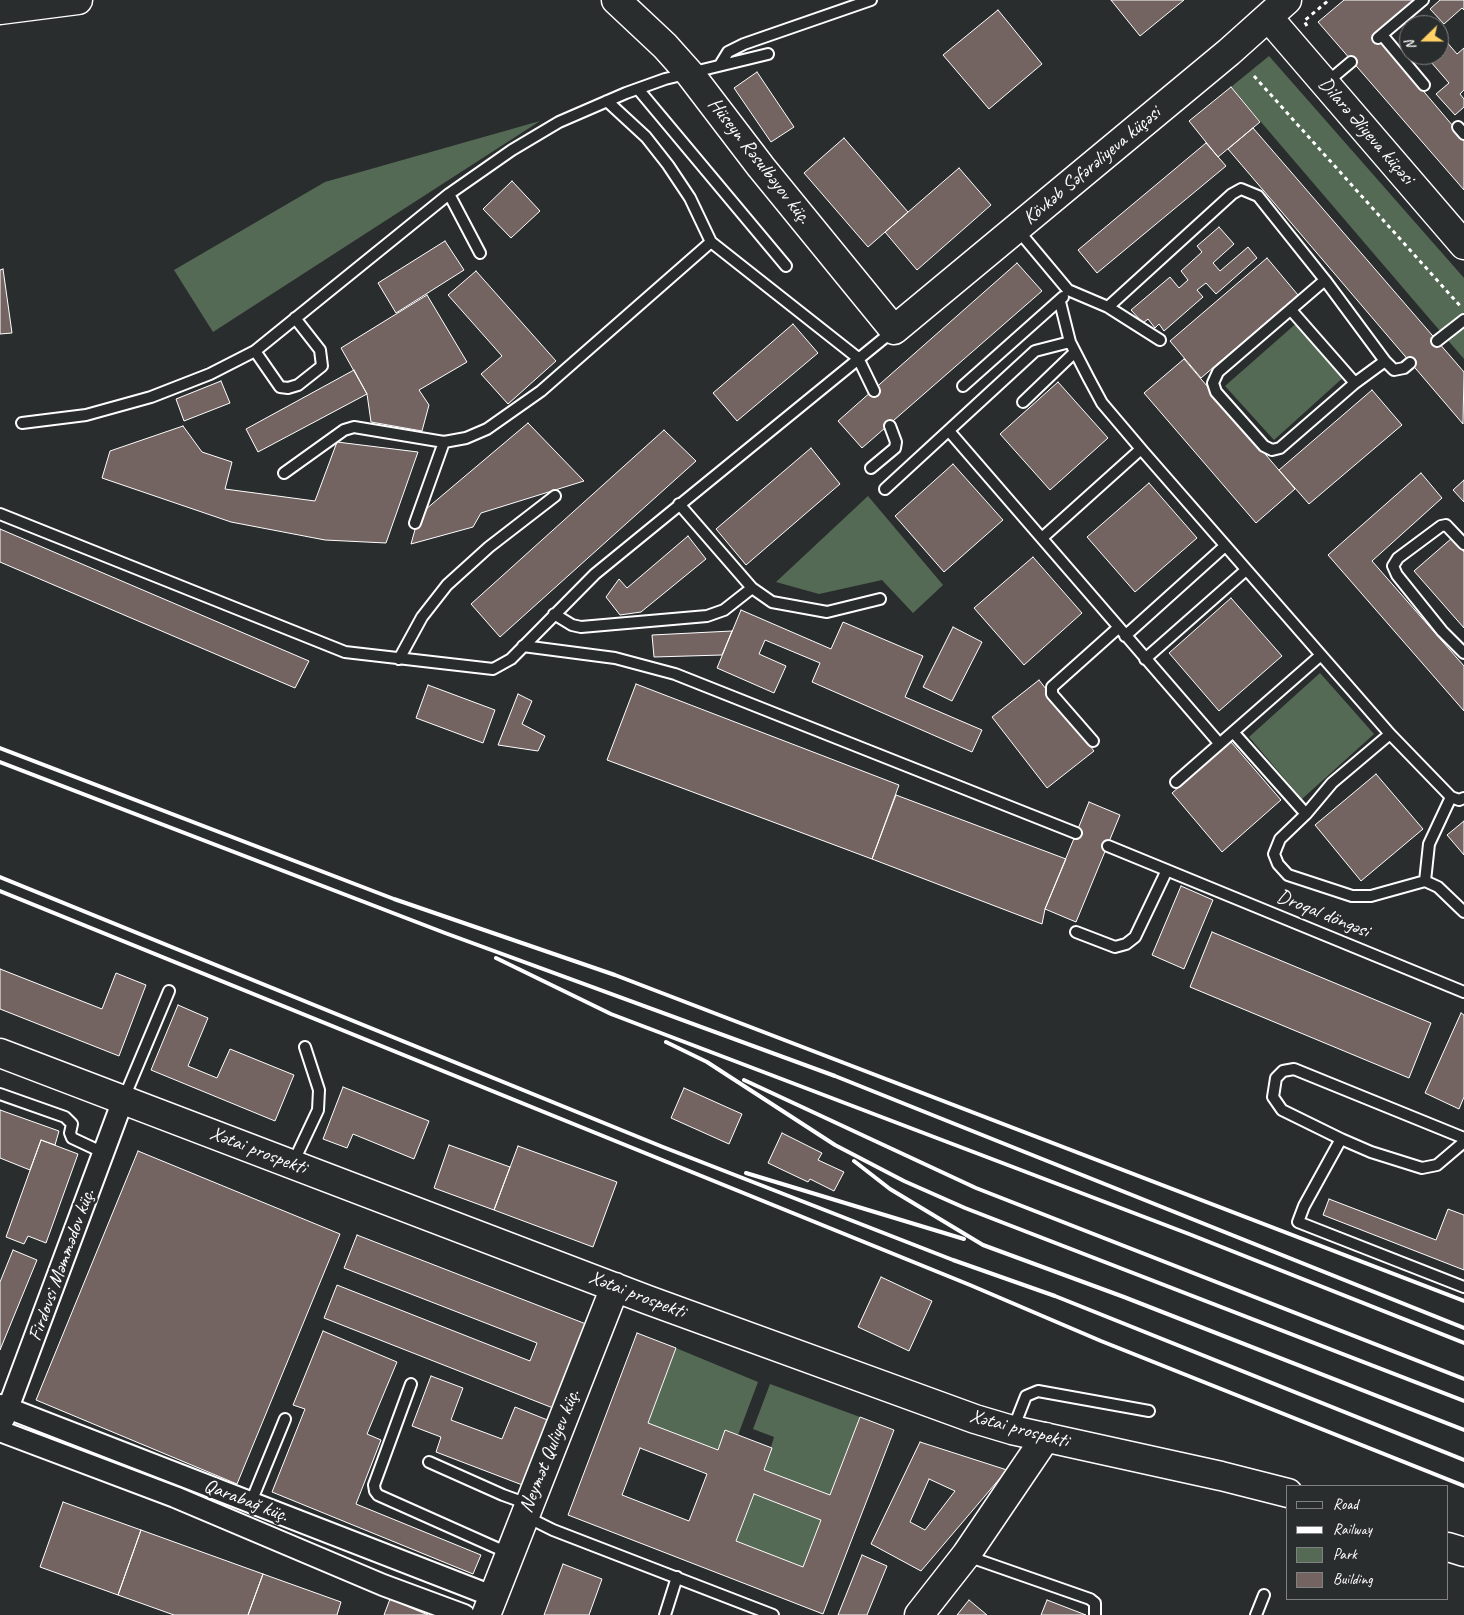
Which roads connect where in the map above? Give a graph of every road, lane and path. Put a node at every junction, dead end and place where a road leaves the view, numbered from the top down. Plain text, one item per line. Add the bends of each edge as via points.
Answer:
1 (78, 0) edge
2 (616, 0) edge
3 (870, 0) edge
4 (1329, 0) edge
5 (1423, 0) edge
6 (1277, 8) edge
7 (0, 10) edge
8 (1310, 31) dead end
9 (768, 54) dead end
10 (1351, 62) dead end
11 (720, 65) junction
12 (690, 74) junction
13 (1254, 76) dead end
14 (1326, 84) junction
15 (1424, 84) dead end
16 (638, 89) junction
17 (607, 101) junction
18 (449, 194) junction
19 (1016, 229) junction
20 (711, 242) junction
21 (1464, 245) edge
22 (480, 253) dead end
23 (786, 266) dead end
24 (1325, 280) junction
25 (1068, 290) junction
26 (1060, 302) junction
27 (1108, 307) junction
28 (1291, 310) junction
29 (1464, 310) edge
30 (295, 318) junction
31 (1464, 320) edge
32 (894, 330) junction
33 (1160, 340) dead end
34 (1438, 341) dead end
35 (1073, 347) junction
36 (255, 351) junction
37 (858, 358) junction
38 (1385, 361) junction
39 (1410, 363) dead end
40 (1355, 383) junction
41 (963, 386) dead end
42 (874, 391) dead end
43 (1023, 402) dead end
44 (22, 423) dead end
45 (890, 426) dead end
46 (949, 431) junction
47 (444, 442) junction
48 (1141, 450) junction
49 (871, 468) dead end
50 (284, 473) dead end
51 (885, 489) dead end
52 (555, 496) dead end
53 (679, 504) junction
54 (0, 514) edge
55 (415, 523) dead end
56 (1042, 538) junction
57 (1464, 544) edge
58 (1225, 546) junction
59 (1246, 570) junction
60 (752, 588) junction
61 (880, 598) dead end
62 (554, 614) junction
63 (1118, 628) junction
64 (1125, 636) junction
65 (523, 646) junction
66 (1464, 653) edge
67 (1321, 655) junction
68 (399, 659) junction
69 (1144, 660) junction
70 (1233, 732) junction
71 (1390, 734) junction
72 (1094, 741) dead end
73 (1220, 743) junction
74 (1176, 782) dead end
75 (1452, 797) junction
76 (1464, 798) edge
77 (1306, 814) junction
78 (1076, 833) dead end
79 (1108, 846) dead end
80 (1167, 870) junction
81 (1425, 880) junction
82 (1464, 912) edge
83 (1076, 932) dead end
84 (170, 991) dead end
85 (1464, 992) edge
86 (305, 1047) dead end
87 (0, 1053) edge
88 (0, 1094) edge
89 (123, 1100) junction
90 (1464, 1138) edge
91 (1342, 1139) junction
92 (1464, 1142) edge
93 (104, 1153) junction
94 (292, 1164) junction
95 (1464, 1287) edge
96 (615, 1288) junction
97 (411, 1384) dead end
98 (4, 1407) edge
99 (1149, 1411) dead end
100 (285, 1419) dead end
101 (0, 1430) edge
102 (1012, 1430) junction
103 (1046, 1438) junction
104 (429, 1462) dead end
105 (1286, 1492) edge
106 (251, 1502) junction
107 (526, 1510) junction
108 (1449, 1547) edge
109 (1464, 1552) edge
110 (509, 1554) junction
111 (966, 1555) junction
112 (677, 1577) junction
113 (1264, 1595) dead end
114 (489, 1606) edge
115 (464, 1615) edge
116 (665, 1615) edge
117 (773, 1615) edge
118 (920, 1615) edge
119 (1095, 1615) edge
120 (1256, 1615) edge

1 - 7 main road
2 - 12 main road, Hüseyn Rəsulbəyov küç.
3 - 11 lane via 744,44 728,52
4 - 8 path via 1304,21
5 - 15 lane via 1380,37
6 - 14 main road, Dilarə Əliyeva küçəsi
6 - 19 main road, Kövkəb Səfərəliyeva küçəsi via 1229,52
9 - 11 lane
10 - 14 lane
11 - 12 lane
12 - 16 lane
12 - 32 main road, Hüseyn Rəsulbəyov küç.
13 - 29 path
14 - 21 main road, Dilarə Əliyeva küçəsi
16 - 17 lane
16 - 23 lane
17 - 18 lane via 551,127
17 - 20 lane via 646,137 668,165 690,198
18 - 22 lane
18 - 30 lane
19 - 25 lane
19 - 32 main road, Kövkəb Səfərəliyeva küçəsi
20 - 37 lane
20 - 47 lane via 541,391 487,429 466,438
24 - 27 lane via 1258,196 1241,189
24 - 28 lane
24 - 38 lane
25 - 26 lane
25 - 27 lane
26 - 35 lane
26 - 41 lane
27 - 33 lane
28 - 40 lane
28 - 40 lane via 1218,372 1213,383 1216,392 1264,446 1272,450 1280,448
30 - 36 lane
30 - 36 lane via 320,350 322,366 298,385 280,387
31 - 34 lane
32 - 37 lane
35 - 43 lane
35 - 46 lane via 1035,351
35 - 48 lane via 1102,403
36 - 44 lane via 210,374 151,397 86,415
37 - 42 lane
37 - 53 lane
38 - 39 lane via 1394,370
38 - 40 lane
45 - 49 lane via 895,448
46 - 51 lane
46 - 56 lane
47 - 50 lane via 354,427 344,430
47 - 55 lane
48 - 56 lane
48 - 58 lane
52 - 68 lane via 489,547 447,585 422,617
53 - 60 lane
53 - 62 lane via 595,574
54 - 68 lane via 345,652
56 - 63 lane
57 - 66 lane via 1446,525 1441,526 1398,558 1393,566 1442,631
58 - 59 lane
58 - 64 lane
59 - 67 lane
59 - 69 lane
60 - 61 lane via 772,602 827,612
60 - 62 lane via 724,610 707,616 581,627
62 - 65 lane
63 - 64 lane
63 - 72 lane via 1052,687 1052,694
64 - 69 lane
65 - 68 lane via 511,659 493,669
65 - 78 lane via 614,658 676,674
67 - 70 lane
67 - 71 lane
69 - 73 lane
70 - 73 lane
70 - 77 lane
71 - 75 lane
71 - 77 lane via 1332,783
73 - 74 lane
75 - 76 lane
75 - 81 lane via 1429,844
77 - 81 lane via 1280,839 1274,854 1288,874 1352,896 1370,896
79 - 80 lane, Droqal döngəsi
80 - 83 lane via 1135,937 1126,944 1115,947
80 - 85 lane, Droqal döngəsi
81 - 82 lane via 1438,887
84 - 89 lane
86 - 94 lane via 319,1090 318,1110
87 - 89 main road, Xətai prospekti
88 - 93 lane via 65,1117 72,1124 72,1138
89 - 93 street, Firdovsi Məmmədov küç.
89 - 94 main road, Xətai prospekti
90 - 91 lane via 1294,1069 1283,1071 1276,1078 1273,1096 1282,1110
91 - 92 lane via 1422,1168 1437,1165
91 - 95 lane via 1298,1222
93 - 98 street, Firdovsi Məmmədov küç.
94 - 96 main road, Xətai prospekti
96 - 102 main road, Xətai prospekti
96 - 107 main road, Neymət Quliyev küç.
97 - 110 lane via 374,1485 375,1491
98 - 101 street, Firdovsi Məmmədov küç.
98 - 106 street, Qarabağ küç.
99 - 102 lane via 1038,1391 1026,1396
100 - 106 lane
101 - 115 street, Qarabağ küç. via 175,1497
102 - 103 main road, Xətai prospekti
103 - 105 main road, Xətai prospekti
103 - 111 main road
104 - 107 lane via 503,1495
106 - 114 street, Qarabağ küç.
107 - 110 main road, Neymət Quliyev küç.
107 - 112 lane via 553,1530
108 - 109 main road
110 - 114 main road, Neymət Quliyev küç.
111 - 118 main road
111 - 119 lane via 1090,1599 1095,1603
112 - 116 lane
112 - 117 lane
113 - 120 lane

